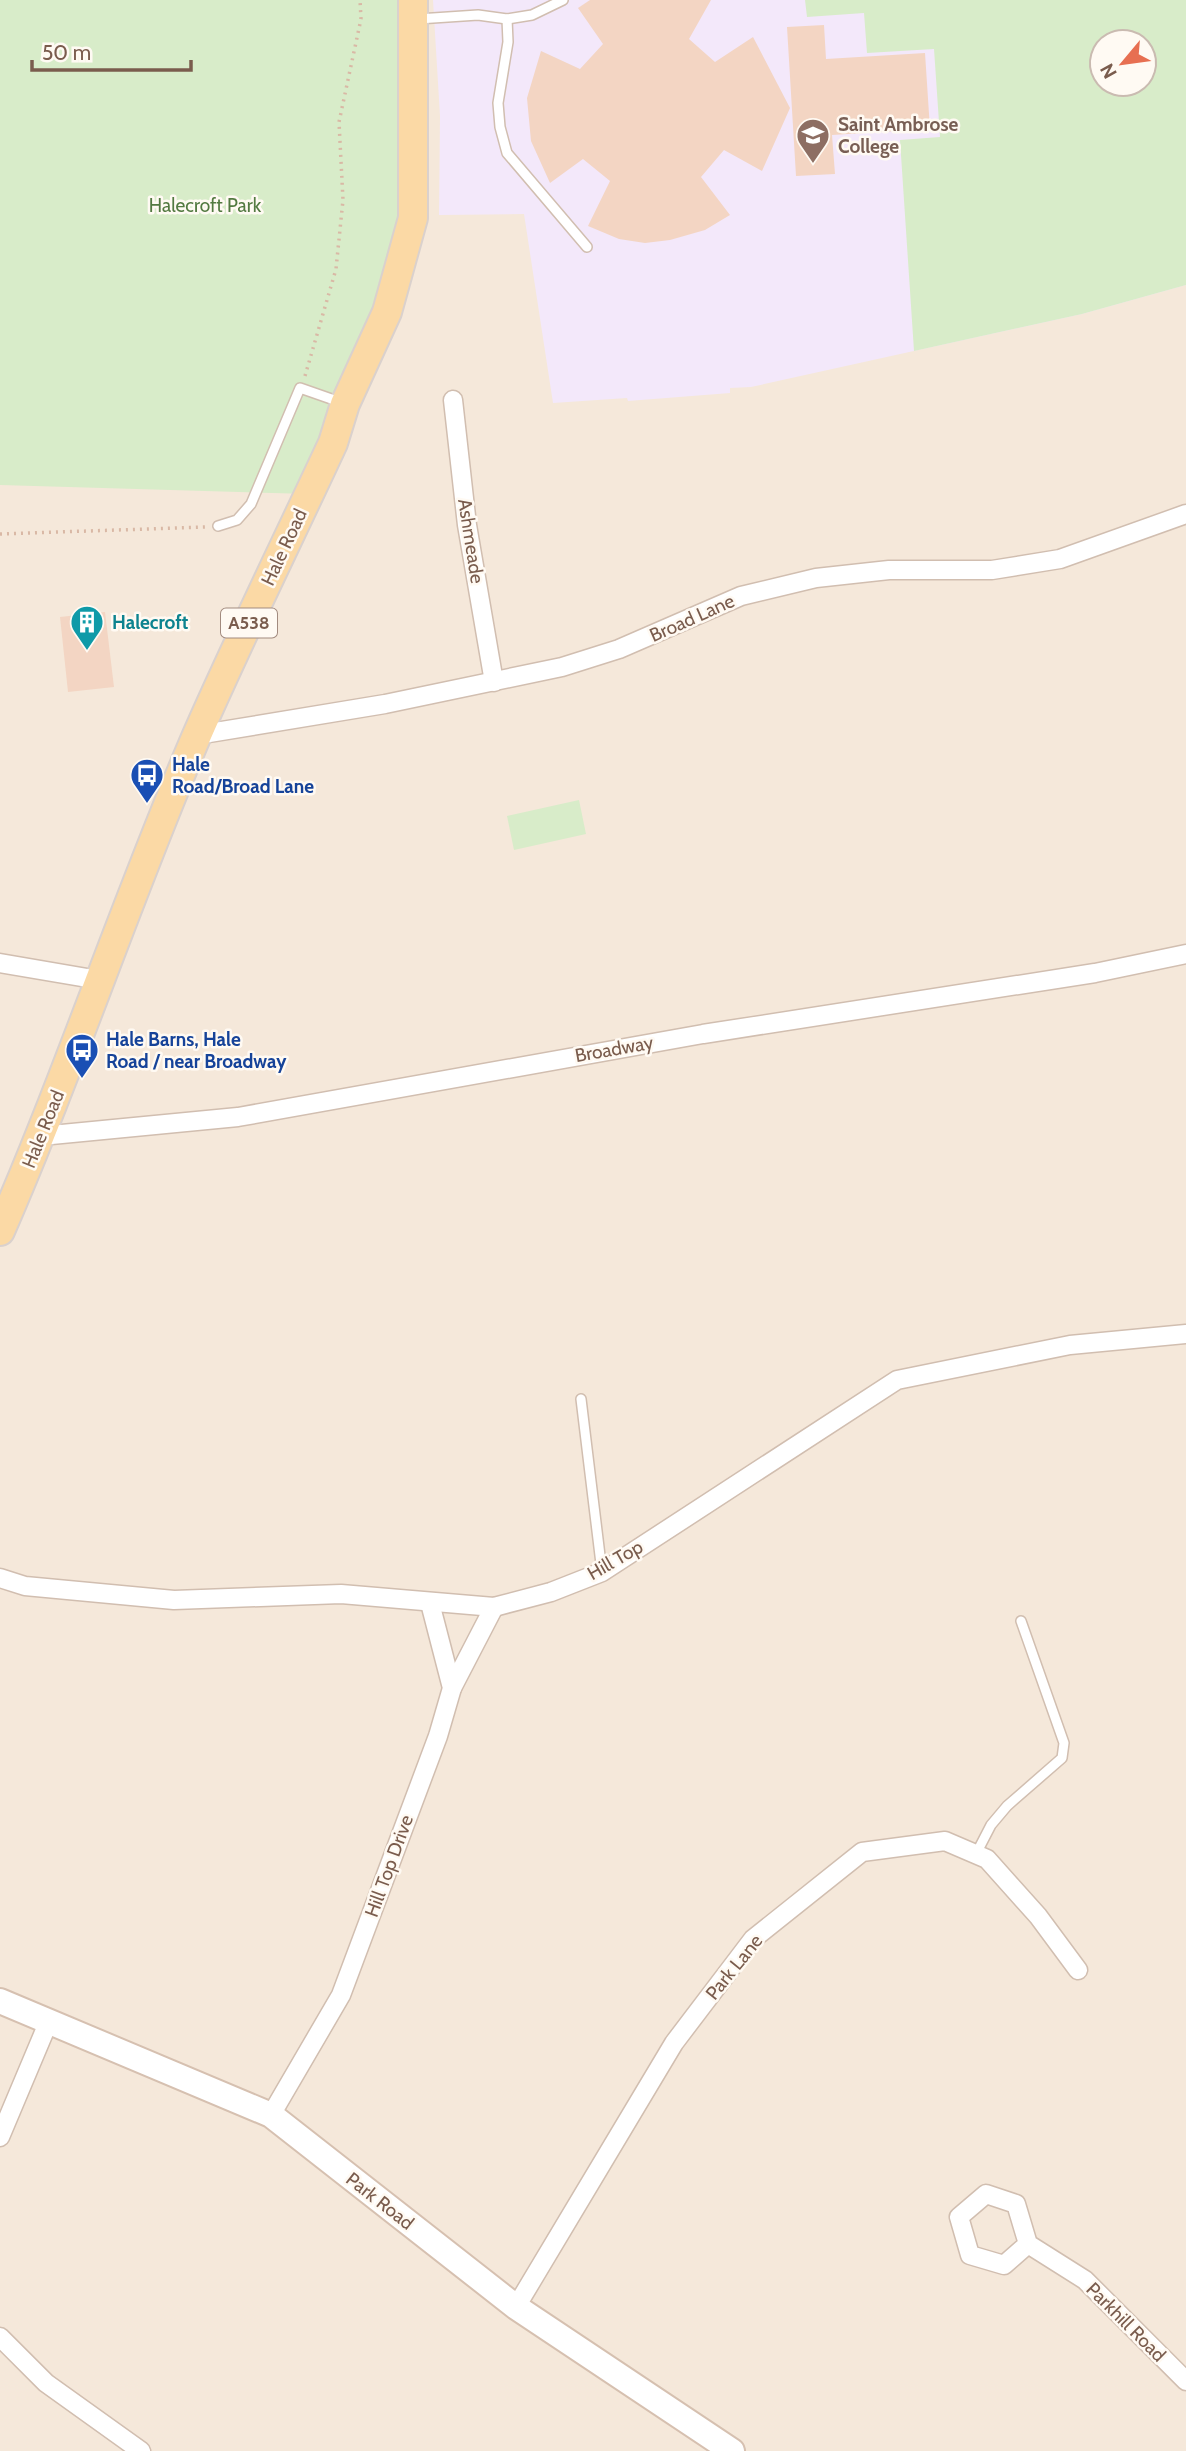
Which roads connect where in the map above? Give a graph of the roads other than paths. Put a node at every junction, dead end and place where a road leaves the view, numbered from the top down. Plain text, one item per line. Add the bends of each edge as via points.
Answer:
1 (562, 0) edge
2 (413, 10) edge
3 (507, 19) junction
4 (587, 247) dead end
5 (453, 400) dead end
6 (345, 404) junction
7 (1186, 514) edge
8 (218, 526) road end
9 (494, 682) junction
10 (197, 735) junction
11 (1186, 954) edge
12 (0, 963) edge
13 (99, 980) junction
14 (41, 1136) junction
15 (0, 1231) edge
16 (1186, 1334) edge
17 (581, 1399) dead end
18 (602, 1572) junction
19 (0, 1578) edge
20 (430, 1603) junction
21 (494, 1607) junction
22 (1021, 1621) dead end
23 (452, 1688) junction
24 (976, 1854) junction
25 (1078, 1970) dead end
26 (0, 2001) edge
27 (48, 2023) junction
28 (271, 2115) junction
29 (0, 2137) edge
30 (1028, 2244) dead end
31 (516, 2307) junction
32 (0, 2337) edge
33 (1186, 2381) edge
34 (141, 2451) edge
35 (732, 2451) edge

1 - 3 lane via 532,15
2 - 3 lane
2 - 6 main road, Hale Road / A538 via 413,218 387,312
3 - 4 lane via 508,43 498,103 507,153
5 - 9 street, Ashmeade via 467,525
6 - 8 lane via 300,388 251,505 237,520
6 - 10 main road, Hale Road / A538 via 333,443
7 - 9 street, Broad Lane via 1060,559 992,570 889,570 828,577 741,596 619,649
9 - 10 street, Broad Lane
10 - 13 main road, Hale Road / A538
11 - 14 street, Broadway via 1094,973 484,1071 238,1117
12 - 13 street
13 - 14 main road, Hale Road / A538
14 - 15 main road, Hale Road / A538
16 - 18 street, Hill Top via 1070,1346 897,1380
17 - 18 lane
18 - 21 street, Hill Top
19 - 20 street, Hill Top via 25,1586 174,1600 341,1594
20 - 21 street, Hill Top
20 - 23 street
21 - 23 street, Hill Top Drive
22 - 24 lane via 1064,1743 1062,1758 1007,1806
23 - 28 street, Hill Top Drive via 341,1995
24 - 25 street, Park Lane via 987,1859 1038,1916
24 - 31 street, Park Lane via 945,1841 862,1852 753,1939 674,2043
26 - 27 main road, Park Road
27 - 28 main road, Park Road
27 - 29 street
28 - 31 main road, Park Road
30 - 33 street, Parkhill Road via 1085,2280
31 - 35 main road, Park Road
32 - 34 street via 46,2383

